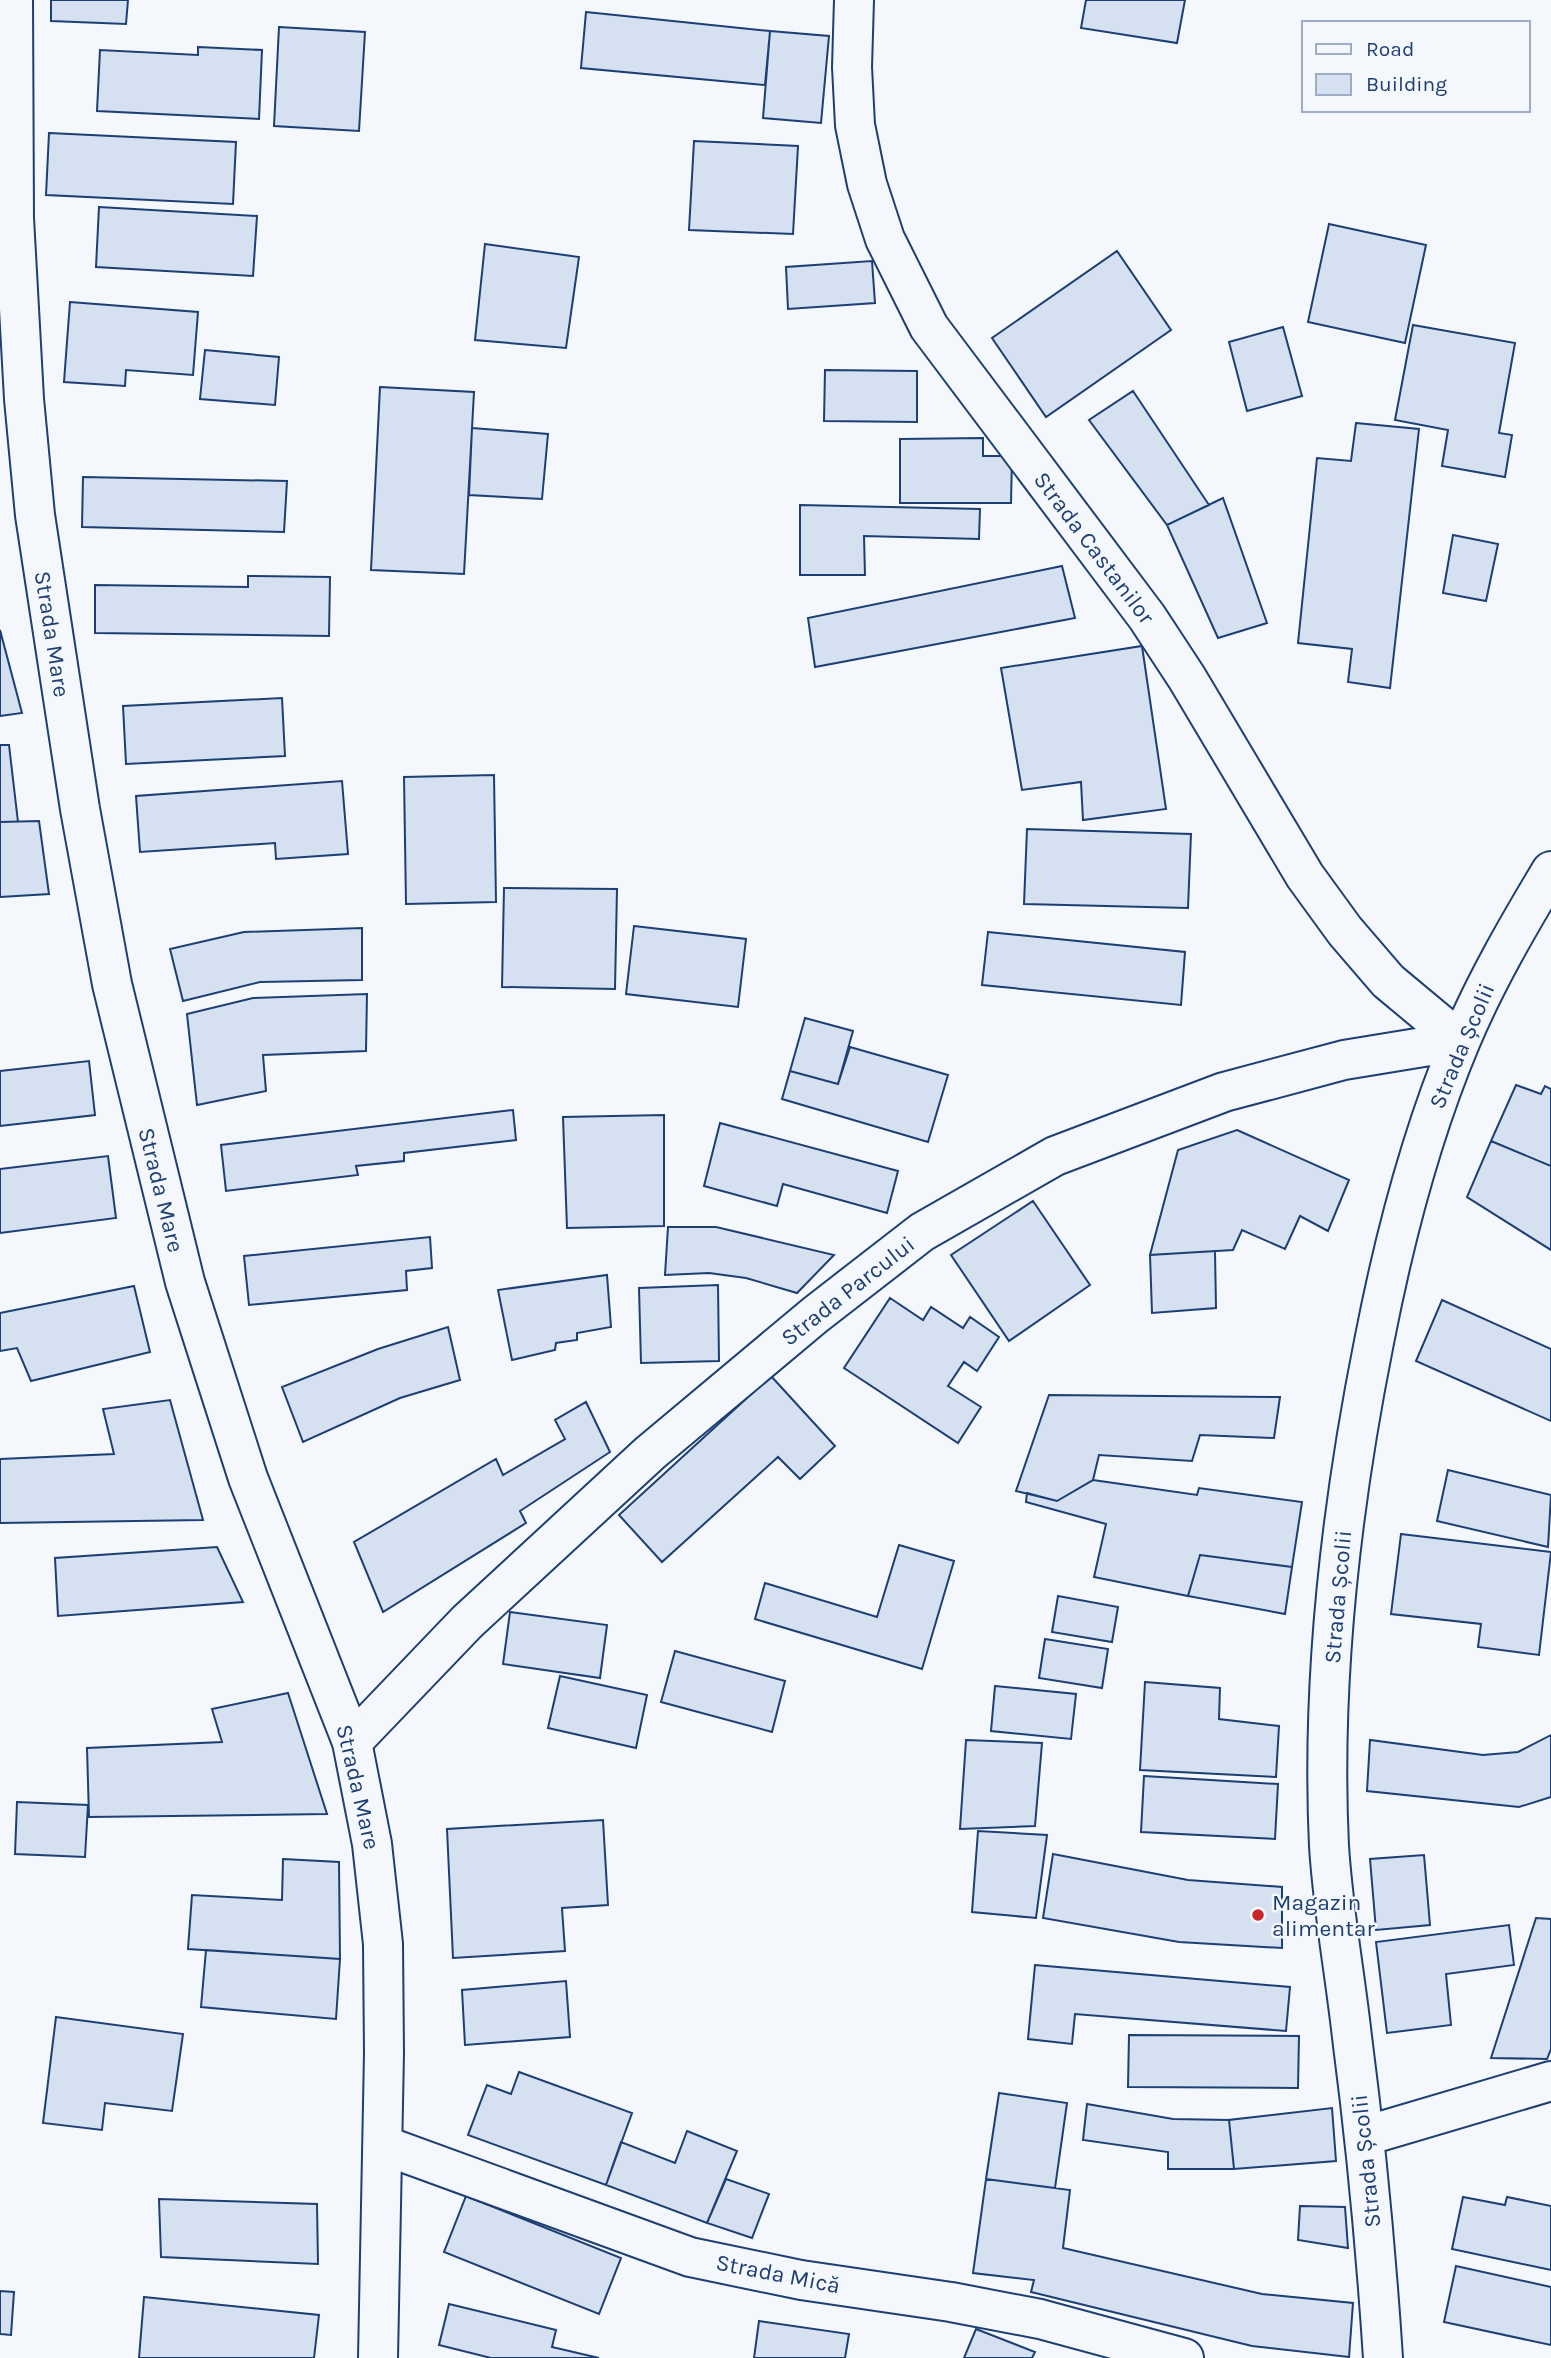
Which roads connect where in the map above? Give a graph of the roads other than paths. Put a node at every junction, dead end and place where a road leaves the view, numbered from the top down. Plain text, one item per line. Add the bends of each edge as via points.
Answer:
1 (13, 0) edge
2 (854, 0) edge
3 (1551, 871) edge
4 (1460, 1041) junction
5 (352, 1742) junction
6 (1551, 2081) edge
7 (1365, 2136) junction
8 (383, 2145) junction
9 (379, 2358) edge
10 (1184, 2358) edge
11 (1383, 2358) edge

1 - 5 street, Strada Mare via 14,218 23,398 35,515 112,984 185,1282 248,1478
2 - 4 street, Strada Castanilor via 855,125 867,184 885,239 929,327 1147,617 1306,876 1345,931 1388,981
3 - 4 street, Strada Școlii
4 - 5 street, Strada Parcului via 1344,1060 1224,1092 1055,1156 922,1232 650,1453 467,1622
4 - 7 street, Strada Școlii via 1402,1214 1357,1425 1340,1558 1328,1710 1329,1849
5 - 8 street, Strada Mare via 372,1844 383,1944
6 - 7 street
7 - 11 street, Strada Școlii
8 - 9 street, Strada Mare
8 - 10 street, Strada Mică via 690,2257 1040,2319

